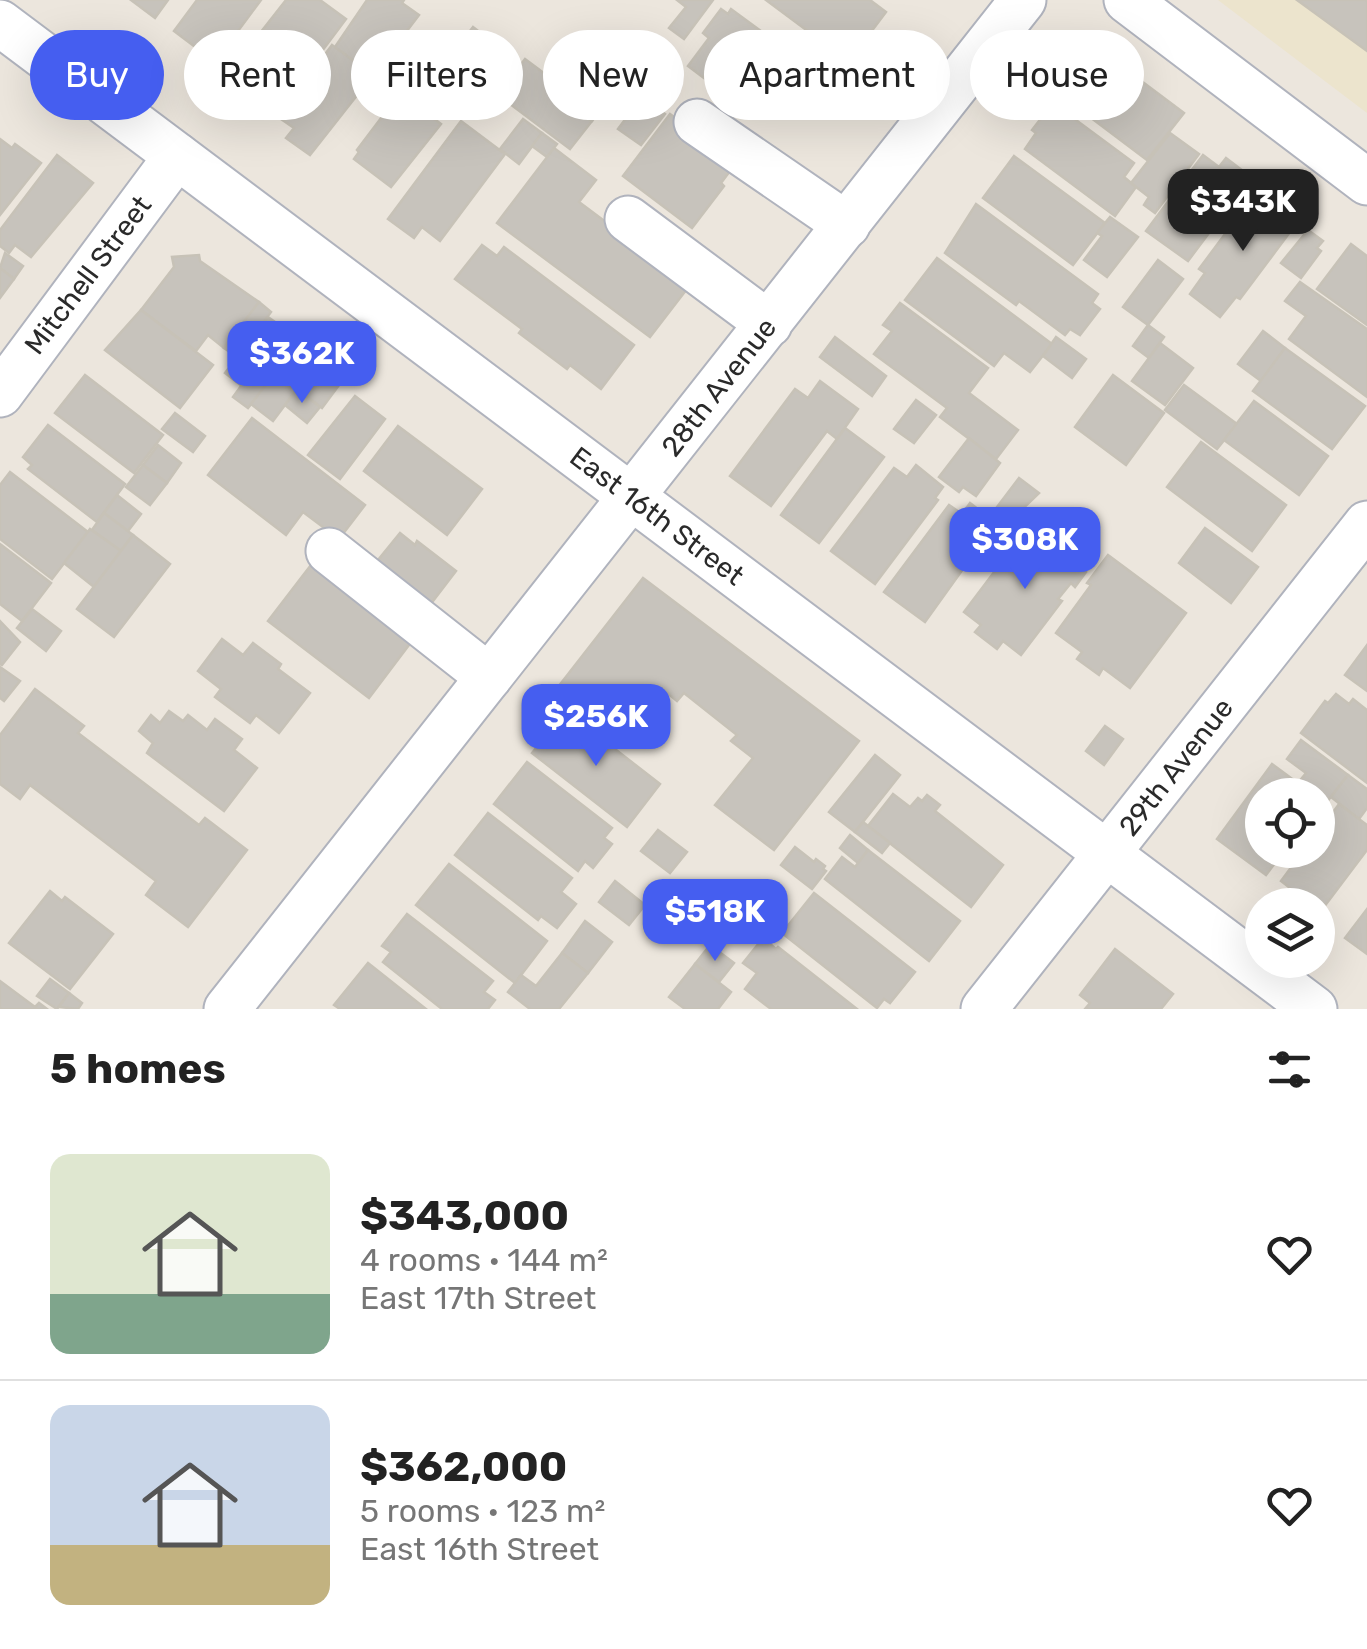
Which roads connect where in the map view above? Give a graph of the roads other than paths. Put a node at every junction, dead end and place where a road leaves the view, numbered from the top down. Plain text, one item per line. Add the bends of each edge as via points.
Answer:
1 (1023, 0) edge
2 (1127, 0) edge
3 (0, 22) edge
4 (698, 122) dead end
5 (177, 156) junction
6 (1367, 182) edge
7 (628, 219) dead end
8 (847, 225) junction
9 (769, 324) junction
10 (0, 394) edge
11 (632, 497) junction
12 (1367, 524) edge
13 (329, 551) dead end
14 (490, 678) junction
15 (1106, 856) junction
16 (227, 1009) edge
17 (984, 1009) edge
18 (1314, 1009) edge

1 - 8 street, 28th Avenue
2 - 6 street
3 - 5 street, East 16th Street
4 - 8 street
5 - 10 street, Mitchell Street
5 - 11 street, East 16th Street
7 - 9 street
8 - 9 street, 28th Avenue
9 - 11 street, 28th Avenue
11 - 14 street, 28th Avenue
11 - 15 street, East 16th Street
12 - 15 street, 29th Avenue
13 - 14 street
14 - 16 street, 28th Avenue
15 - 17 street, 29th Avenue
15 - 18 street, East 16th Street

